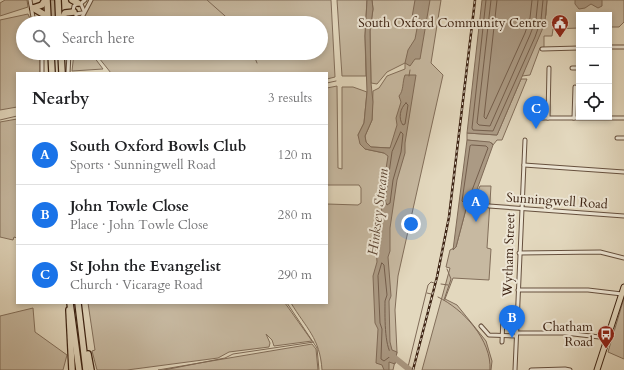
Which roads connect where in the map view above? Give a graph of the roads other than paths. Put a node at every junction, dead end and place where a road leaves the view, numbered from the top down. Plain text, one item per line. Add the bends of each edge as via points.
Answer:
1 (30, 0) edge
2 (46, 0) edge
3 (58, 0) edge
4 (72, 0) edge
5 (85, 0) edge
6 (90, 0) edge
7 (79, 4) junction
8 (32, 8) junction
9 (83, 12) junction
10 (75, 13) junction
11 (32, 16) edge
12 (44, 16) edge
13 (47, 16) edge
14 (59, 16) edge
15 (64, 16) edge
16 (76, 16) edge
17 (81, 16) edge
18 (612, 47) edge
19 (624, 47) edge
20 (576, 48) edge
21 (542, 49) dead end
22 (42, 60) edge
23 (51, 60) edge
24 (61, 60) edge
25 (69, 60) edge
26 (549, 68) dead end
27 (572, 68) dead end
28 (576, 68) edge
29 (42, 72) edge
30 (52, 72) edge
31 (62, 72) edge
32 (68, 72) edge
33 (575, 87) dead end
34 (531, 118) dead end
35 (548, 118) junction
36 (574, 118) joint
37 (612, 118) edge
38 (624, 118) edge
39 (617, 138) dead end
40 (624, 138) edge
41 (525, 140) dead end
42 (524, 165) junction
43 (624, 172) edge
44 (489, 206) dead end
45 (521, 208) junction
46 (624, 216) edge
47 (519, 253) junction
48 (624, 258) edge
49 (624, 287) edge
50 (518, 290) junction
51 (622, 294) junction
52 (70, 304) edge
53 (70, 304) edge
54 (78, 304) edge
55 (79, 313) junction
56 (503, 317) dead end
57 (482, 326) dead end
58 (516, 335) junction
59 (502, 336) junction
60 (608, 338) junction
61 (502, 342) dead end
62 (72, 370) edge
63 (79, 370) edge
64 (86, 370) edge
65 (91, 370) edge
66 (515, 370) edge
67 (531, 370) edge
68 (570, 370) edge
69 (597, 370) edge

1 - 8 street
2 - 8 highway via 42,5
2 - 13 highway
3 - 14 highway
4 - 7 highway
5 - 7 street
6 - 9 street
7 - 9 street via 84,7
7 - 10 street via 73,7
8 - 11 street
8 - 12 highway
9 - 10 street
9 - 17 street
10 - 15 highway via 65,13
10 - 16 street
18 - 19 street
20 - 21 street
22 - 29 street
23 - 30 highway
24 - 31 highway
25 - 32 street
26 - 35 street
27 - 28 street
33 - 36 street
34 - 35 street
35 - 36 street
37 - 38 street
39 - 40 street
41 - 42 street, Wytham Street
42 - 43 street
42 - 45 street, Wytham Street
44 - 45 street, Sunningwell Road
45 - 46 street, Sunningwell Road
45 - 47 street, Wytham Street
47 - 48 street via 600,252
47 - 50 street, Wytham Street
49 - 51 main road
50 - 51 street via 588,290
50 - 58 street, Wytham Street
51 - 60 main road
52 - 62 highway
53 - 63 highway
54 - 55 highway
55 - 64 highway
55 - 65 highway
56 - 59 street
57 - 59 street via 489,335
58 - 59 street
58 - 60 street via 565,333
58 - 66 street, Wytham Street
59 - 61 street
60 - 69 main road
67 - 68 street

